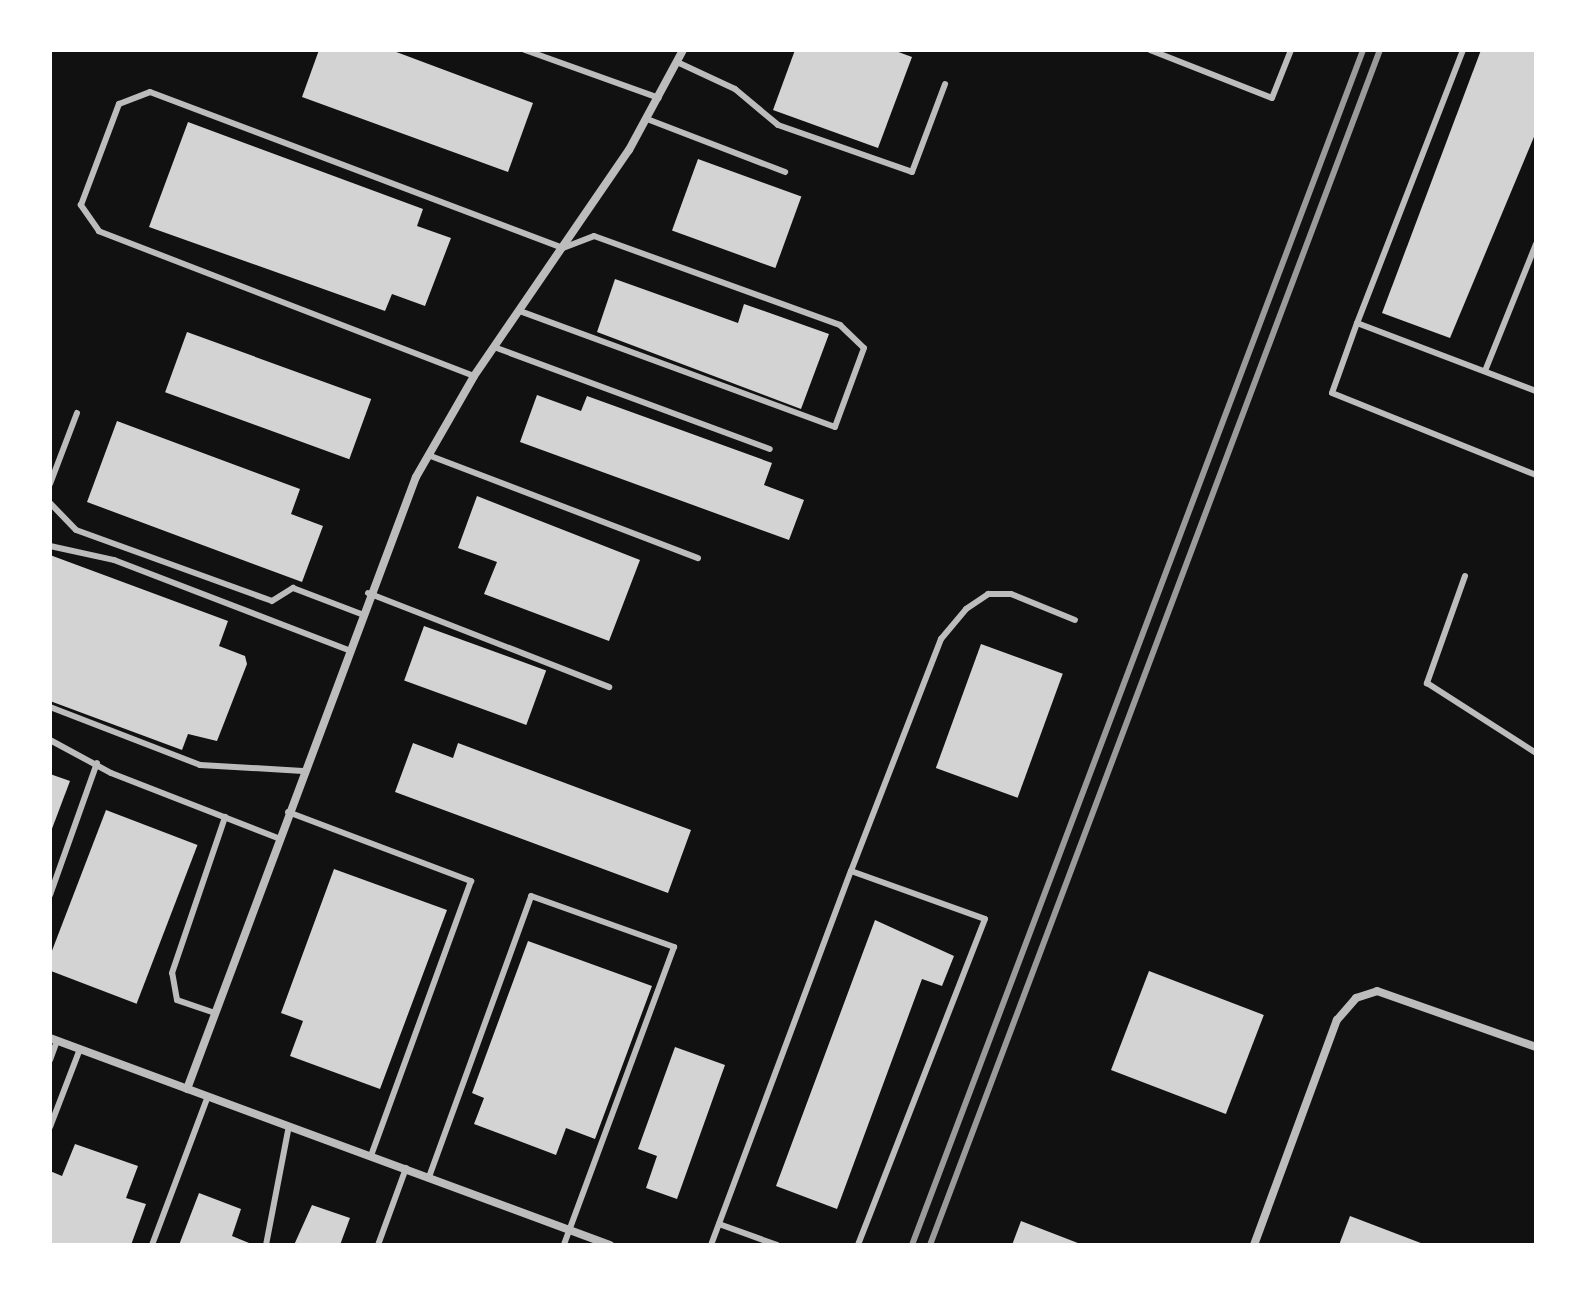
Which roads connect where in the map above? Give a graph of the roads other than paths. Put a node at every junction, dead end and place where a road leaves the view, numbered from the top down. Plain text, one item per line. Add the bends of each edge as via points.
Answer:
1 (525, 50) edge
2 (683, 50) edge
3 (1150, 50) edge
4 (1291, 50) edge
5 (1463, 50) edge
6 (677, 62) junction
7 (945, 84) dead end
8 (659, 98) junction
9 (647, 119) junction
10 (785, 172) dead end
11 (1536, 244) edge
12 (563, 248) junction
13 (519, 311) junction
14 (1357, 323) junction
15 (494, 347) junction
16 (1485, 371) junction
17 (474, 376) junction
18 (1536, 391) edge
19 (77, 413) dead end
20 (770, 449) dead end
21 (428, 455) junction
22 (1536, 475) edge
23 (50, 484) edge
24 (50, 503) edge
25 (50, 546) edge
26 (698, 558) dead end
27 (1465, 576) dead end
28 (368, 593) junction
29 (361, 614) junction
30 (1075, 620) dead end
31 (348, 650) junction
32 (609, 687) dead end
33 (50, 707) edge
34 (50, 740) edge
35 (1536, 753) edge
36 (97, 763) junction
37 (303, 771) junction
38 (288, 812) junction
39 (225, 817) junction
40 (278, 838) junction
41 (851, 871) junction
42 (50, 895) edge
43 (215, 1013) junction
44 (54, 1040) edge
45 (1536, 1047) edge
46 (80, 1049) junction
47 (50, 1060) edge
48 (187, 1089) junction
49 (208, 1096) junction
50 (289, 1126) junction
51 (50, 1127) edge
52 (371, 1156) junction
53 (406, 1168) junction
54 (429, 1177) junction
55 (719, 1224) junction
56 (569, 1230) junction
57 (152, 1245) edge
58 (266, 1245) edge
59 (378, 1245) edge
60 (564, 1245) edge
61 (610, 1245) edge
62 (711, 1245) edge
63 (777, 1245) edge
64 (858, 1245) edge
65 (1254, 1245) edge

1 - 8 lane
2 - 6 street
3 - 4 lane via 1272,98
5 - 14 lane
6 - 7 lane via 735,89 778,125 912,172
6 - 8 street
8 - 9 street
9 - 10 lane
9 - 12 street
11 - 16 lane
12 - 13 street
12 - 13 lane via 594,236 840,325 864,348 835,427
12 - 17 lane via 150,92 119,104 81,205 99,231
13 - 15 street
14 - 16 lane
14 - 22 lane via 1332,393
15 - 17 street
15 - 20 lane
16 - 18 lane
17 - 21 street
19 - 23 lane
21 - 26 lane
21 - 28 street
24 - 29 lane via 76,530 272,601 293,588
25 - 31 lane via 114,560
27 - 35 lane via 1427,683
28 - 29 street
28 - 32 lane
29 - 31 street
30 - 41 lane via 1011,594 988,594 966,609 941,639
31 - 37 street
33 - 37 lane via 200,765
34 - 36 lane
36 - 39 lane
36 - 42 lane
37 - 38 street
38 - 40 street
38 - 52 lane via 471,881
39 - 40 lane
39 - 43 lane via 172,973 177,1000
40 - 43 street
41 - 55 lane
41 - 64 lane via 985,919
43 - 48 street
44 - 46 street
44 - 47 lane
45 - 65 street via 1377,991 1356,998 1337,1020
46 - 48 street
46 - 51 lane
48 - 49 street
49 - 50 street
49 - 57 lane
50 - 52 street
50 - 58 lane
52 - 53 street
53 - 54 street
53 - 59 lane
54 - 56 street
54 - 56 lane via 531,896 674,947
55 - 62 lane
55 - 63 lane
56 - 60 lane
56 - 61 street

